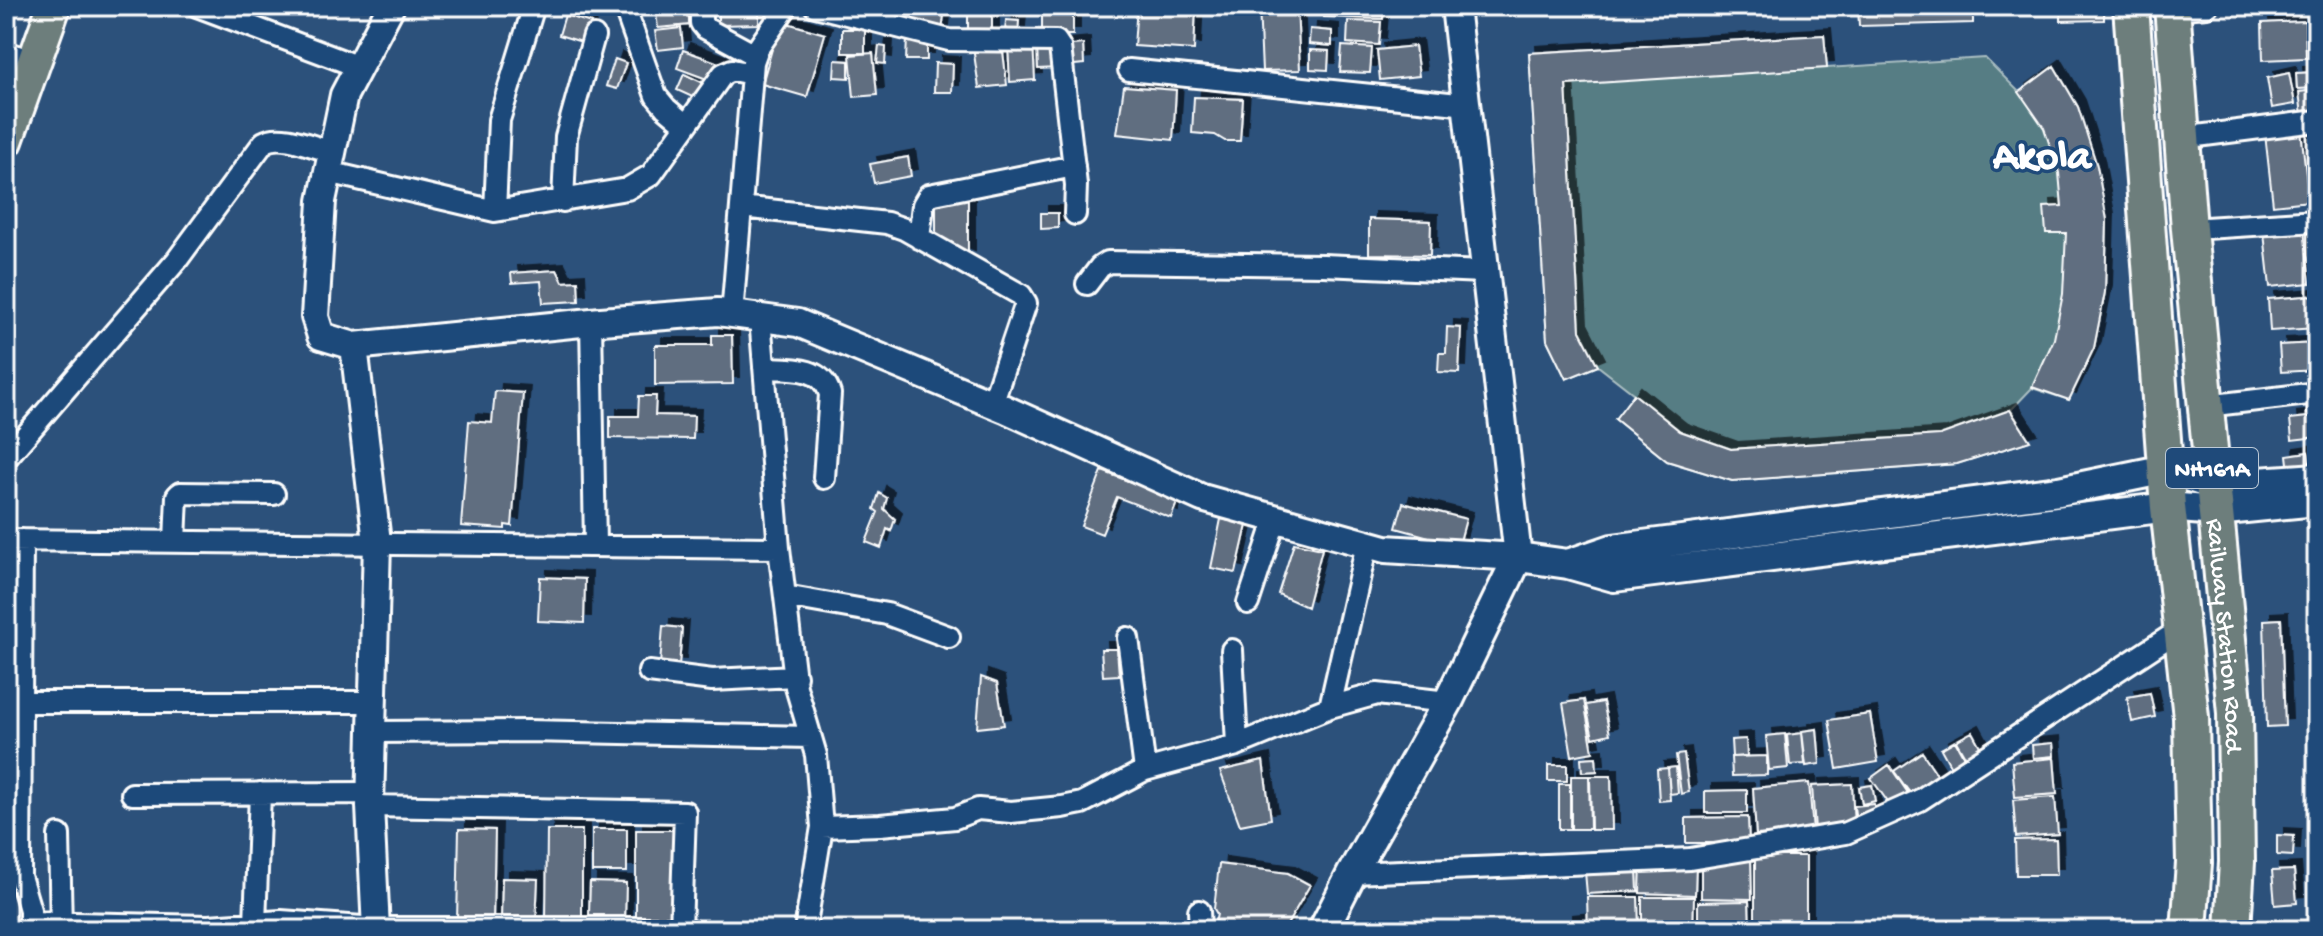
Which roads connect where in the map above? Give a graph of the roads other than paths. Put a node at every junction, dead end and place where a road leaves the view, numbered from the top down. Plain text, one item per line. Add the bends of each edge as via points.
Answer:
1 (54, 6) edge
2 (197, 6) edge
3 (391, 6) edge
4 (534, 6) edge
5 (624, 6) edge
6 (701, 6) edge
7 (787, 6) edge
8 (815, 6) edge
9 (1455, 6) edge
10 (2131, 6) edge
11 (2207, 6) edge
12 (2172, 7) edge
13 (594, 36) dead end
14 (20, 57) edge
15 (753, 64) junction
16 (359, 67) junction
17 (1129, 70) dead end
18 (1468, 105) junction
19 (2317, 121) edge
20 (686, 125) junction
21 (2181, 138) junction
22 (6, 141) edge
23 (330, 162) junction
24 (1074, 166) junction
25 (563, 201) junction
26 (741, 207) junction
27 (495, 211) junction
28 (1075, 214) dead end
29 (2317, 221) edge
30 (2189, 229) junction
31 (919, 238) junction
32 (1483, 272) junction
33 (1087, 284) dead end
34 (732, 315) junction
35 (760, 318) junction
36 (591, 322) junction
37 (354, 346) junction
38 (764, 368) junction
39 (2317, 393) edge
40 (992, 404) junction
41 (2206, 406) junction
42 (8, 456) edge
43 (2166, 469) junction
44 (824, 478) dead end
45 (2317, 478) edge
46 (274, 494) dead end
47 (2215, 498) junction
48 (2317, 501) edge
49 (2168, 507) junction
50 (1276, 518) junction
51 (1907, 526) junction
52 (14, 540) edge
53 (175, 541) junction
54 (377, 542) junction
55 (1367, 544) junction
56 (595, 545) junction
57 (779, 548) junction
58 (1518, 557) junction
59 (785, 596) junction
60 (1248, 603) dead end
61 (2181, 629) junction
62 (949, 637) dead end
63 (1128, 638) dead end
64 (1232, 650) dead end
65 (649, 672) dead end
66 (796, 676) junction
67 (14, 702) edge
68 (373, 702) junction
69 (1448, 702) junction
70 (1330, 707) junction
71 (374, 732) junction
72 (810, 737) junction
73 (1237, 745) junction
74 (1145, 770) junction
75 (260, 793) junction
76 (132, 794) dead end
77 (371, 799) junction
78 (822, 827) junction
79 (59, 835) dead end
80 (1352, 873) junction
81 (255, 923) junction
82 (30, 926) edge
83 (61, 926) edge
84 (492, 928) edge
85 (376, 929) edge
86 (681, 930) edge
87 (691, 930) edge
88 (805, 930) edge
89 (1323, 930) edge
90 (2189, 930) edge
91 (2233, 930) edge

1 - 14 main road
2 - 16 street
3 - 16 street
4 - 27 street via 499,120
5 - 20 street via 656,96
6 - 15 street via 705,28
7 - 15 street
8 - 24 street via 949,40 1056,41
9 - 18 street
10 - 43 highway, Railway Station Road / NH161A
11 - 12 street
12 - 21 highway, Railway Station Road / NH161A
13 - 25 street via 566,137
14 - 22 main road
15 - 20 street via 723,74
15 - 26 street
16 - 23 street via 344,95
17 - 18 street
18 - 32 street
19 - 21 street
20 - 25 street via 641,183
21 - 30 highway, Railway Station Road / NH161A
23 - 27 street
23 - 37 street via 315,317 321,336
23 - 42 street via 278,139 264,142 177,260
24 - 28 street
24 - 31 street via 929,195
25 - 27 street
26 - 31 street via 887,223
26 - 34 street
29 - 30 street
30 - 41 highway, Railway Station Road / NH161A
31 - 40 street via 1025,298
32 - 33 street via 1108,262
32 - 58 street
34 - 35 street
34 - 36 street
35 - 38 street
35 - 40 street via 798,323
36 - 37 street
36 - 56 street
37 - 54 street
38 - 44 street via 804,370 826,384 830,394
38 - 57 street
39 - 41 street
40 - 50 street via 1202,498
41 - 47 highway, Railway Station Road / NH161A
43 - 47 main road
43 - 49 highway, Railway Station Road / NH161A
43 - 51 main road
45 - 47 main road
46 - 53 street via 180,493
47 - 48 main road
47 - 49 main road
47 - 91 highway, Railway Station Road / NH161A via 2236,742
49 - 51 main road
49 - 61 highway, Railway Station Road / NH161A
50 - 55 street
50 - 60 street
51 - 58 main road via 1614,577
52 - 53 street
52 - 67 street
53 - 54 street
54 - 56 street
54 - 68 street
55 - 58 street
55 - 70 street
56 - 57 street
57 - 59 street
58 - 69 main road
59 - 62 street via 887,614
59 - 66 street
61 - 80 street via 1920,800 1846,833 1690,859
61 - 90 highway, Railway Station Road / NH161A via 2194,781
63 - 74 street
64 - 73 street
65 - 66 street via 712,680
66 - 72 street
67 - 68 street
67 - 82 street via 20,876
68 - 71 street
69 - 70 street via 1377,694
69 - 80 main road
70 - 73 street
71 - 72 street
71 - 77 street
72 - 78 street
73 - 74 street
74 - 78 street via 1082,803 1062,807 978,809 955,818
75 - 76 street
75 - 77 street
75 - 81 street
77 - 85 street
77 - 86 street via 685,812
78 - 88 street
79 - 83 street
80 - 89 main road
81 - 83 street
81 - 85 street
82 - 83 street
84 - 85 street
84 - 86 street
86 - 87 street

